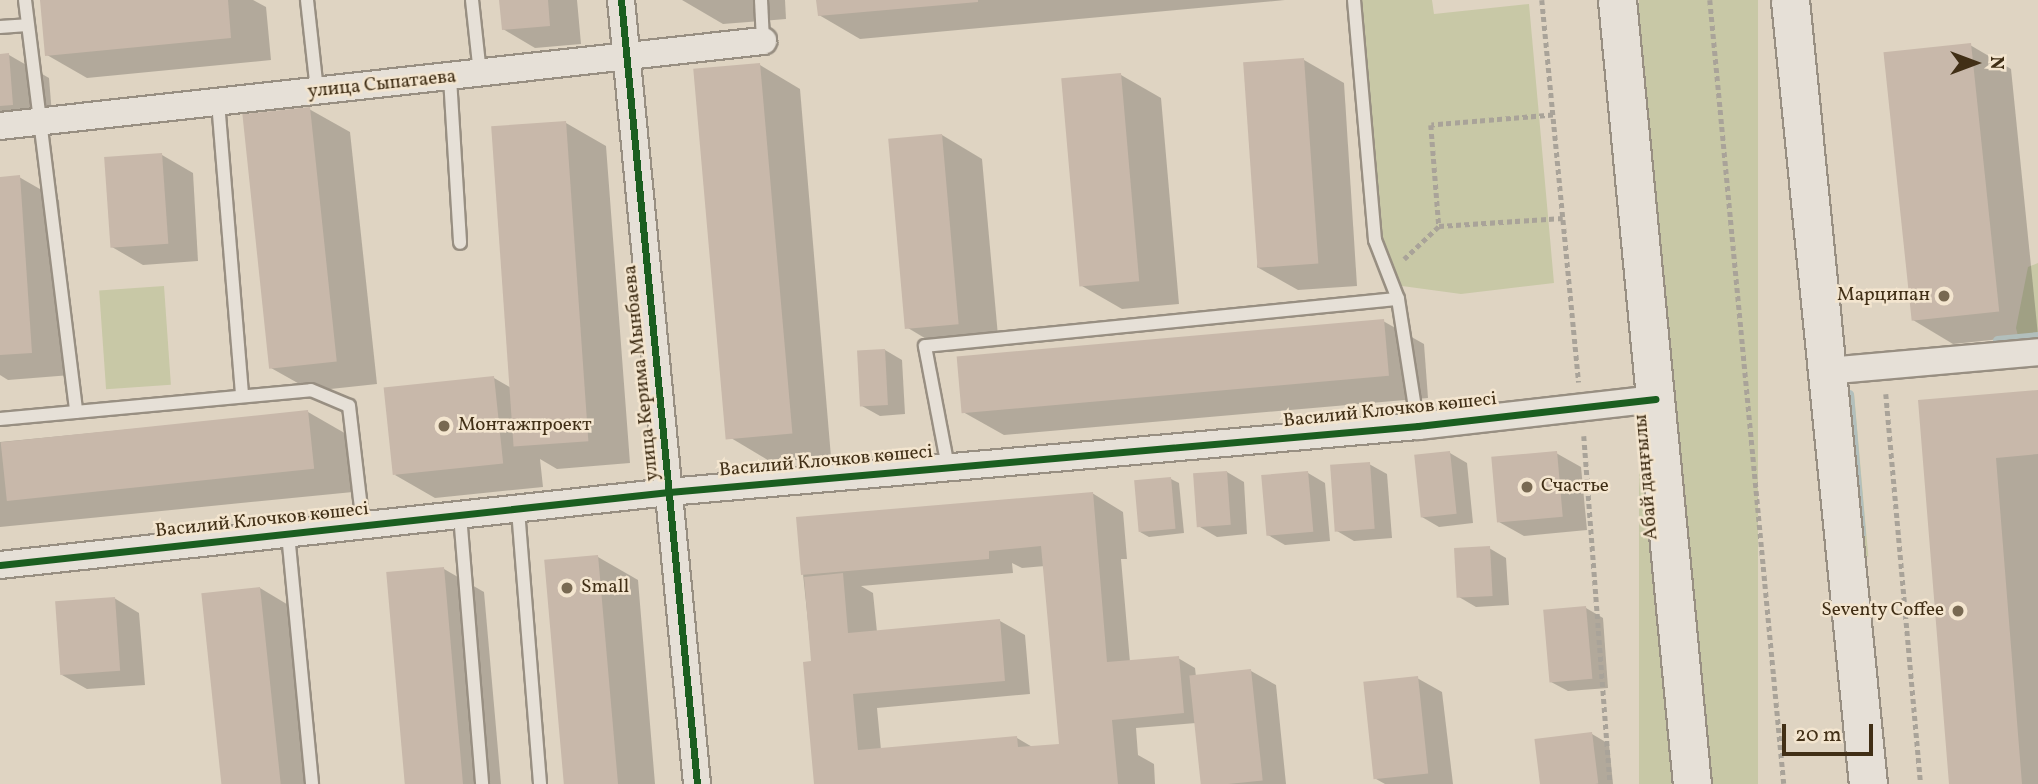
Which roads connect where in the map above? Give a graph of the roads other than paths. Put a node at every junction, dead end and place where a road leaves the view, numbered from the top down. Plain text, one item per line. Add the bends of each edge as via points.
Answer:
1 (25, 0) edge
2 (307, 0) edge
3 (472, 0) edge
4 (621, 0) edge
5 (761, 0) edge
6 (1354, 0) edge
7 (1618, 0) edge
8 (1790, 0) edge
9 (27, 25) junction
10 (0, 27) edge
11 (763, 40) joint
12 (626, 59) junction
13 (480, 74) junction
14 (450, 78) junction
15 (317, 91) junction
16 (218, 102) junction
17 (37, 122) junction
18 (0, 126) edge
19 (460, 243) dead end
20 (1398, 299) junction
21 (2038, 352) edge
22 (1827, 371) junction
23 (242, 396) junction
24 (1655, 399) junction
25 (76, 412) junction
26 (0, 419) edge
27 (1418, 426) junction
28 (947, 467) junction
29 (669, 492) junction
30 (517, 510) junction
31 (460, 515) junction
32 (363, 525) junction
33 (288, 534) junction
34 (0, 565) edge
35 (312, 784) edge
36 (482, 784) edge
37 (540, 784) edge
38 (697, 784) edge
39 (1692, 784) edge
40 (1868, 784) edge

1 - 9 lane
2 - 15 lane
3 - 13 lane
4 - 12 street, улица Керима Мынбаева
5 - 11 lane
6 - 20 lane via 1376,240
7 - 24 main road, Абай даңғылы
8 - 22 main road
9 - 10 lane
9 - 17 lane
11 - 12 street, улица Сыпатаева
12 - 13 street, улица Сыпатаева
12 - 29 street, улица Керима Мынбаева
13 - 14 street, улица Сыпатаева
14 - 15 street, улица Сыпатаева
14 - 19 lane
15 - 16 street, улица Сыпатаева
16 - 17 street, улица Сыпатаева
16 - 23 lane
17 - 18 street, улица Сыпатаева
17 - 25 lane
20 - 27 lane
20 - 28 lane via 925,346
21 - 22 street
22 - 40 main road
23 - 25 lane
23 - 32 lane via 311,390 349,406
24 - 27 street, Василий Клочков көшесі
24 - 39 main road, Абай даңғылы
25 - 26 lane
27 - 28 street, Василий Клочков көшесі
28 - 29 street, Василий Клочков көшесі
29 - 30 street, Василий Клочков көшесі
29 - 38 street, улица Керима Мынбаева
30 - 31 street, Василий Клочков көшесі
30 - 37 lane
31 - 32 street, Василий Клочков көшесі
31 - 36 lane
32 - 33 street, Василий Клочков көшесі
33 - 34 street, Василий Клочков көшесі
33 - 35 lane

